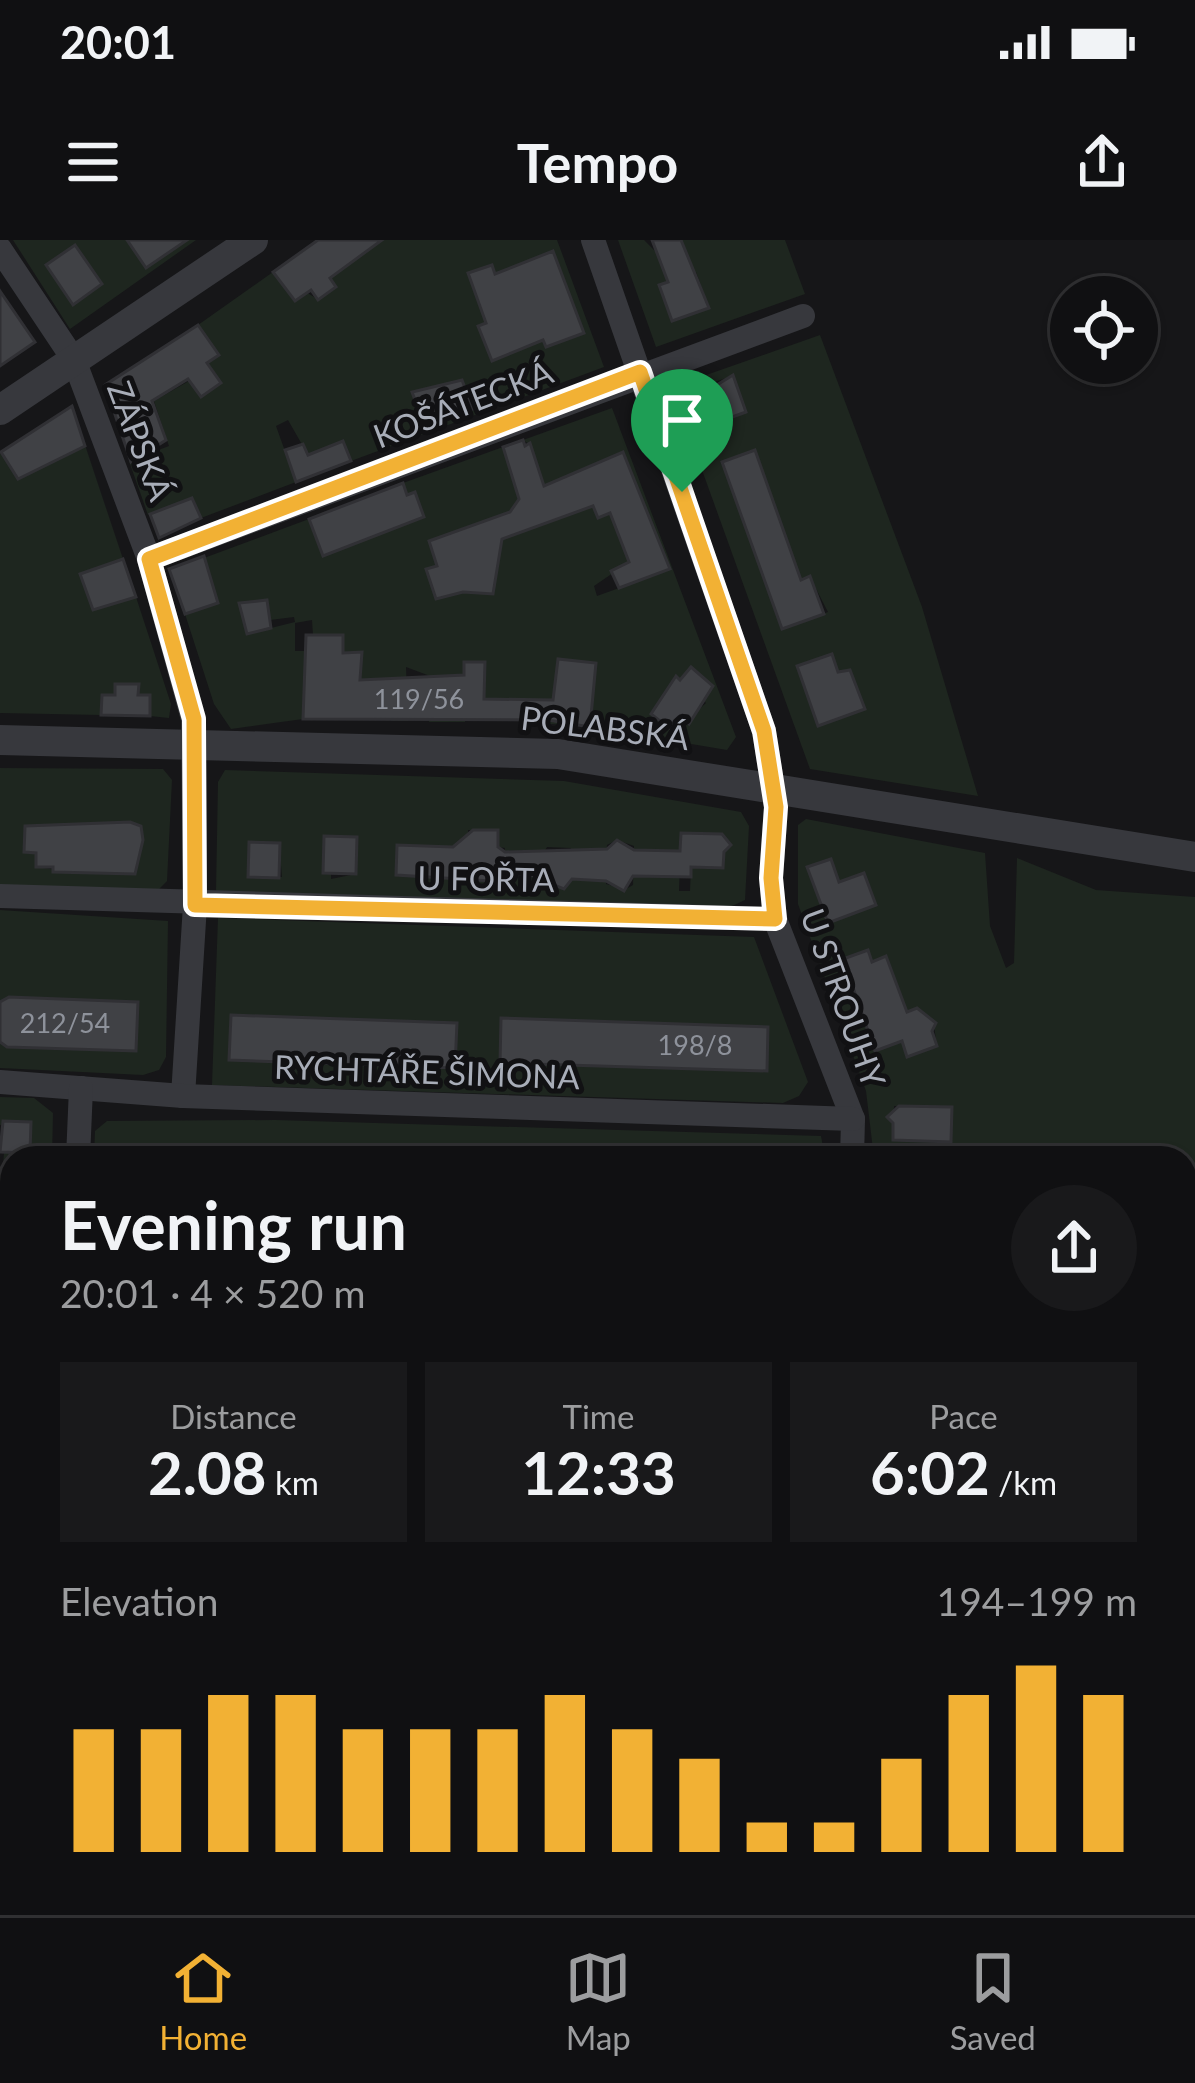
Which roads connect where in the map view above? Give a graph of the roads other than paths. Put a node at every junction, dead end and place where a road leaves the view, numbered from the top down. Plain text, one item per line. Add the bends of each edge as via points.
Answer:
1 (253, 240) edge
2 (593, 240) edge
3 (0, 249) edge
4 (803, 316) dead end
5 (74, 360) junction
6 (640, 372) junction
7 (0, 410) edge
8 (149, 559) junction
9 (0, 740) edge
10 (195, 743) junction
11 (773, 789) junction
12 (1195, 857) edge
13 (0, 896) edge
14 (195, 905) junction
15 (775, 919) junction
16 (0, 1082) edge
17 (81, 1088) junction
18 (183, 1096) junction
19 (853, 1119) junction
20 (79, 1146) edge
21 (852, 1146) edge

1 - 5 street
2 - 6 street, U STROUHY
3 - 5 street, ZÁPSKÁ
4 - 6 street, KOŠÁTECKÁ
5 - 7 street
5 - 8 street, ZÁPSKÁ
6 - 8 street, KOŠÁTECKÁ
6 - 11 street, U STROUHY via 764,731
8 - 10 street, ZÁPSKÁ
9 - 10 street, POLABSKÁ
10 - 11 street, POLABSKÁ via 558,754
10 - 14 street, ZÁPSKÁ
11 - 12 street, POLABSKÁ
11 - 15 street, U STROUHY
13 - 14 street
14 - 15 street, U FOŘTA
14 - 18 street, ZÁPSKÁ
15 - 19 street, U STROUHY
16 - 17 street, RYCHTÁŘE ŠIMONA
17 - 18 street, RYCHTÁŘE ŠIMONA
17 - 20 street
18 - 19 street, RYCHTÁŘE ŠIMONA
19 - 21 street, U STROUHY

